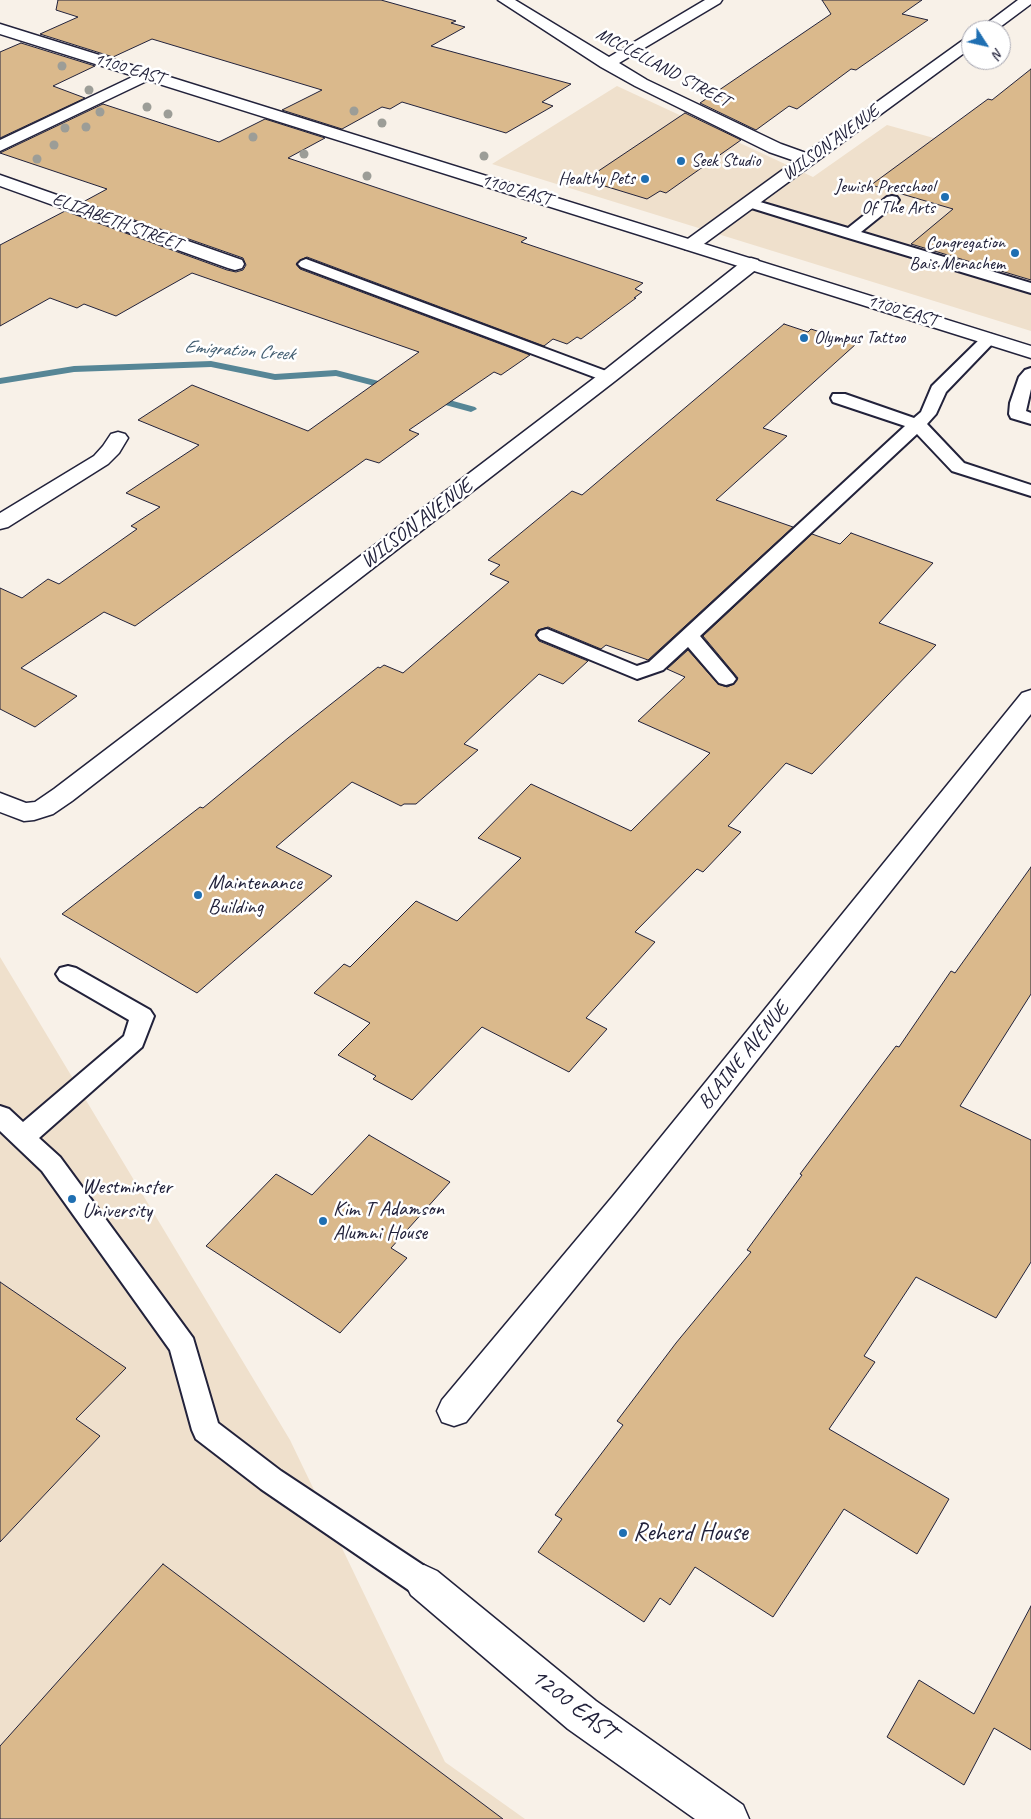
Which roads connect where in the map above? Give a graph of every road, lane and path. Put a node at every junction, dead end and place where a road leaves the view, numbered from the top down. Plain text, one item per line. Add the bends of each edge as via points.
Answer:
1 (505, 0) edge
2 (715, 0) edge
3 (1027, 0) edge
4 (1000, 20) edge
5 (0, 28) edge
6 (961, 48) edge
7 (607, 64) junction
8 (147, 75) junction
9 (0, 146) edge
10 (808, 160) junction
11 (0, 180) edge
12 (892, 200) dead end
13 (750, 203) junction
14 (850, 234) junction
15 (691, 245) junction
16 (235, 264) dead end
17 (306, 264) dead end
18 (752, 264) junction
19 (1031, 288) edge
20 (989, 338) junction
21 (1031, 352) edge
22 (1031, 373) edge
23 (608, 377) junction
24 (839, 398) dead end
25 (1031, 419) edge
26 (917, 424) junction
27 (118, 438) dead end
28 (1031, 491) edge
29 (0, 522) edge
30 (547, 636) dead end
31 (689, 636) junction
32 (726, 679) dead end
33 (1031, 698) edge
34 (0, 802) edge
35 (68, 974) dead end
36 (0, 1116) edge
37 (23, 1138) junction
38 (454, 1410) dead end
39 (424, 1583) joint
40 (729, 1819) edge

1 - 7 street, MCCLELLAND STREET
2 - 7 street
3 - 4 street
5 - 8 street, 1100 EAST
6 - 10 street, WILSON AVENUE
7 - 10 street, MCCLELLAND STREET via 695,110
8 - 9 street
8 - 15 street, 1100 EAST
10 - 13 street, WILSON AVENUE
11 - 16 street, ELIZABETH STREET
12 - 14 lane
13 - 14 lane
13 - 15 street, WILSON AVENUE
14 - 19 lane
15 - 18 street, 1100 EAST
17 - 23 lane
18 - 20 street, 1100 EAST
18 - 23 street, WILSON AVENUE
20 - 21 street, 1100 EAST
20 - 26 lane via 938,390 928,414
22 - 25 lane via 1018,403 1017,414
23 - 34 street, WILSON AVENUE via 44,808 24,812
24 - 26 lane
26 - 28 lane via 958,467
26 - 31 lane
27 - 29 street via 112,450 101,460
30 - 31 lane via 637,673 656,666
31 - 32 lane
33 - 38 street, BLAINE AVENUE via 624,1205
35 - 37 lane via 142,1016 134,1041
36 - 37 lane
37 - 39 lane via 51,1164 183,1346 206,1430 271,1480
39 - 40 street, 1200 EAST via 582,1715

